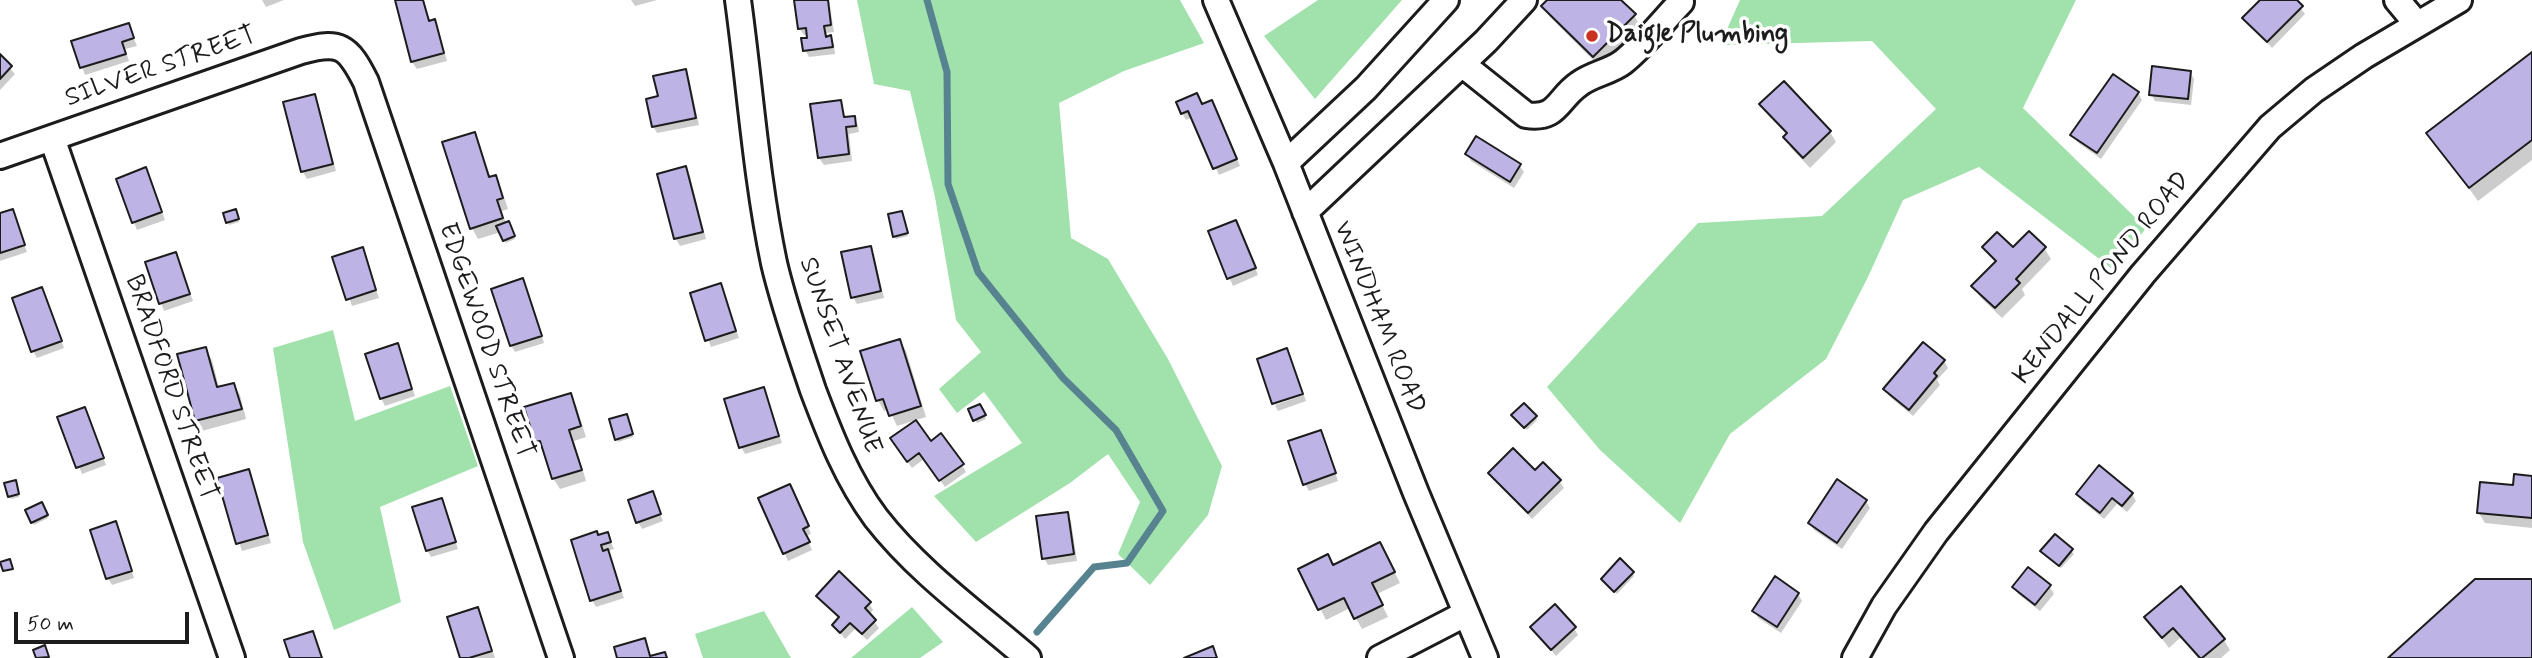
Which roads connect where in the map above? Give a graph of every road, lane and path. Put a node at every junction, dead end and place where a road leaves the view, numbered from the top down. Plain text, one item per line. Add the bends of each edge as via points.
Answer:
1 (738, 0) edge
2 (1216, 0) edge
3 (1446, 0) edge
4 (1524, 0) edge
5 (1679, 0) edge
6 (2397, 0) edge
7 (2459, 0) edge
8 (2417, 24) junction
9 (344, 49) joint
10 (1462, 64) junction
11 (52, 138) junction
12 (0, 156) edge
13 (1286, 163) junction
14 (1305, 212) junction
15 (1465, 614) junction
16 (232, 658) edge
17 (561, 658) edge
18 (1028, 658) edge
19 (1380, 658) edge
20 (1485, 658) edge
21 (1855, 658) edge

1 - 18 street, SUNSET AVENUE via 775,266 832,440 851,480 892,537
2 - 13 street, WINDHAM ROAD
3 - 13 street via 1366,88
4 - 10 street
5 - 10 street via 1622,62 1575,86 1550,114 1526,115
6 - 8 street
7 - 8 street, KENDALL POND ROAD
8 - 21 street, KENDALL POND ROAD via 2314,90 2252,147 2143,274 1936,532 1884,606
9 - 11 street, SILVER STREET via 324,44 300,51
9 - 17 street, EDGEWOOD STREET via 366,82
10 - 14 street
11 - 12 street, SILVER STREET
11 - 16 street, BRADFORD STREET
13 - 14 street, WINDHAM ROAD
14 - 15 street, WINDHAM ROAD
15 - 19 street
15 - 20 street, WINDHAM ROAD

